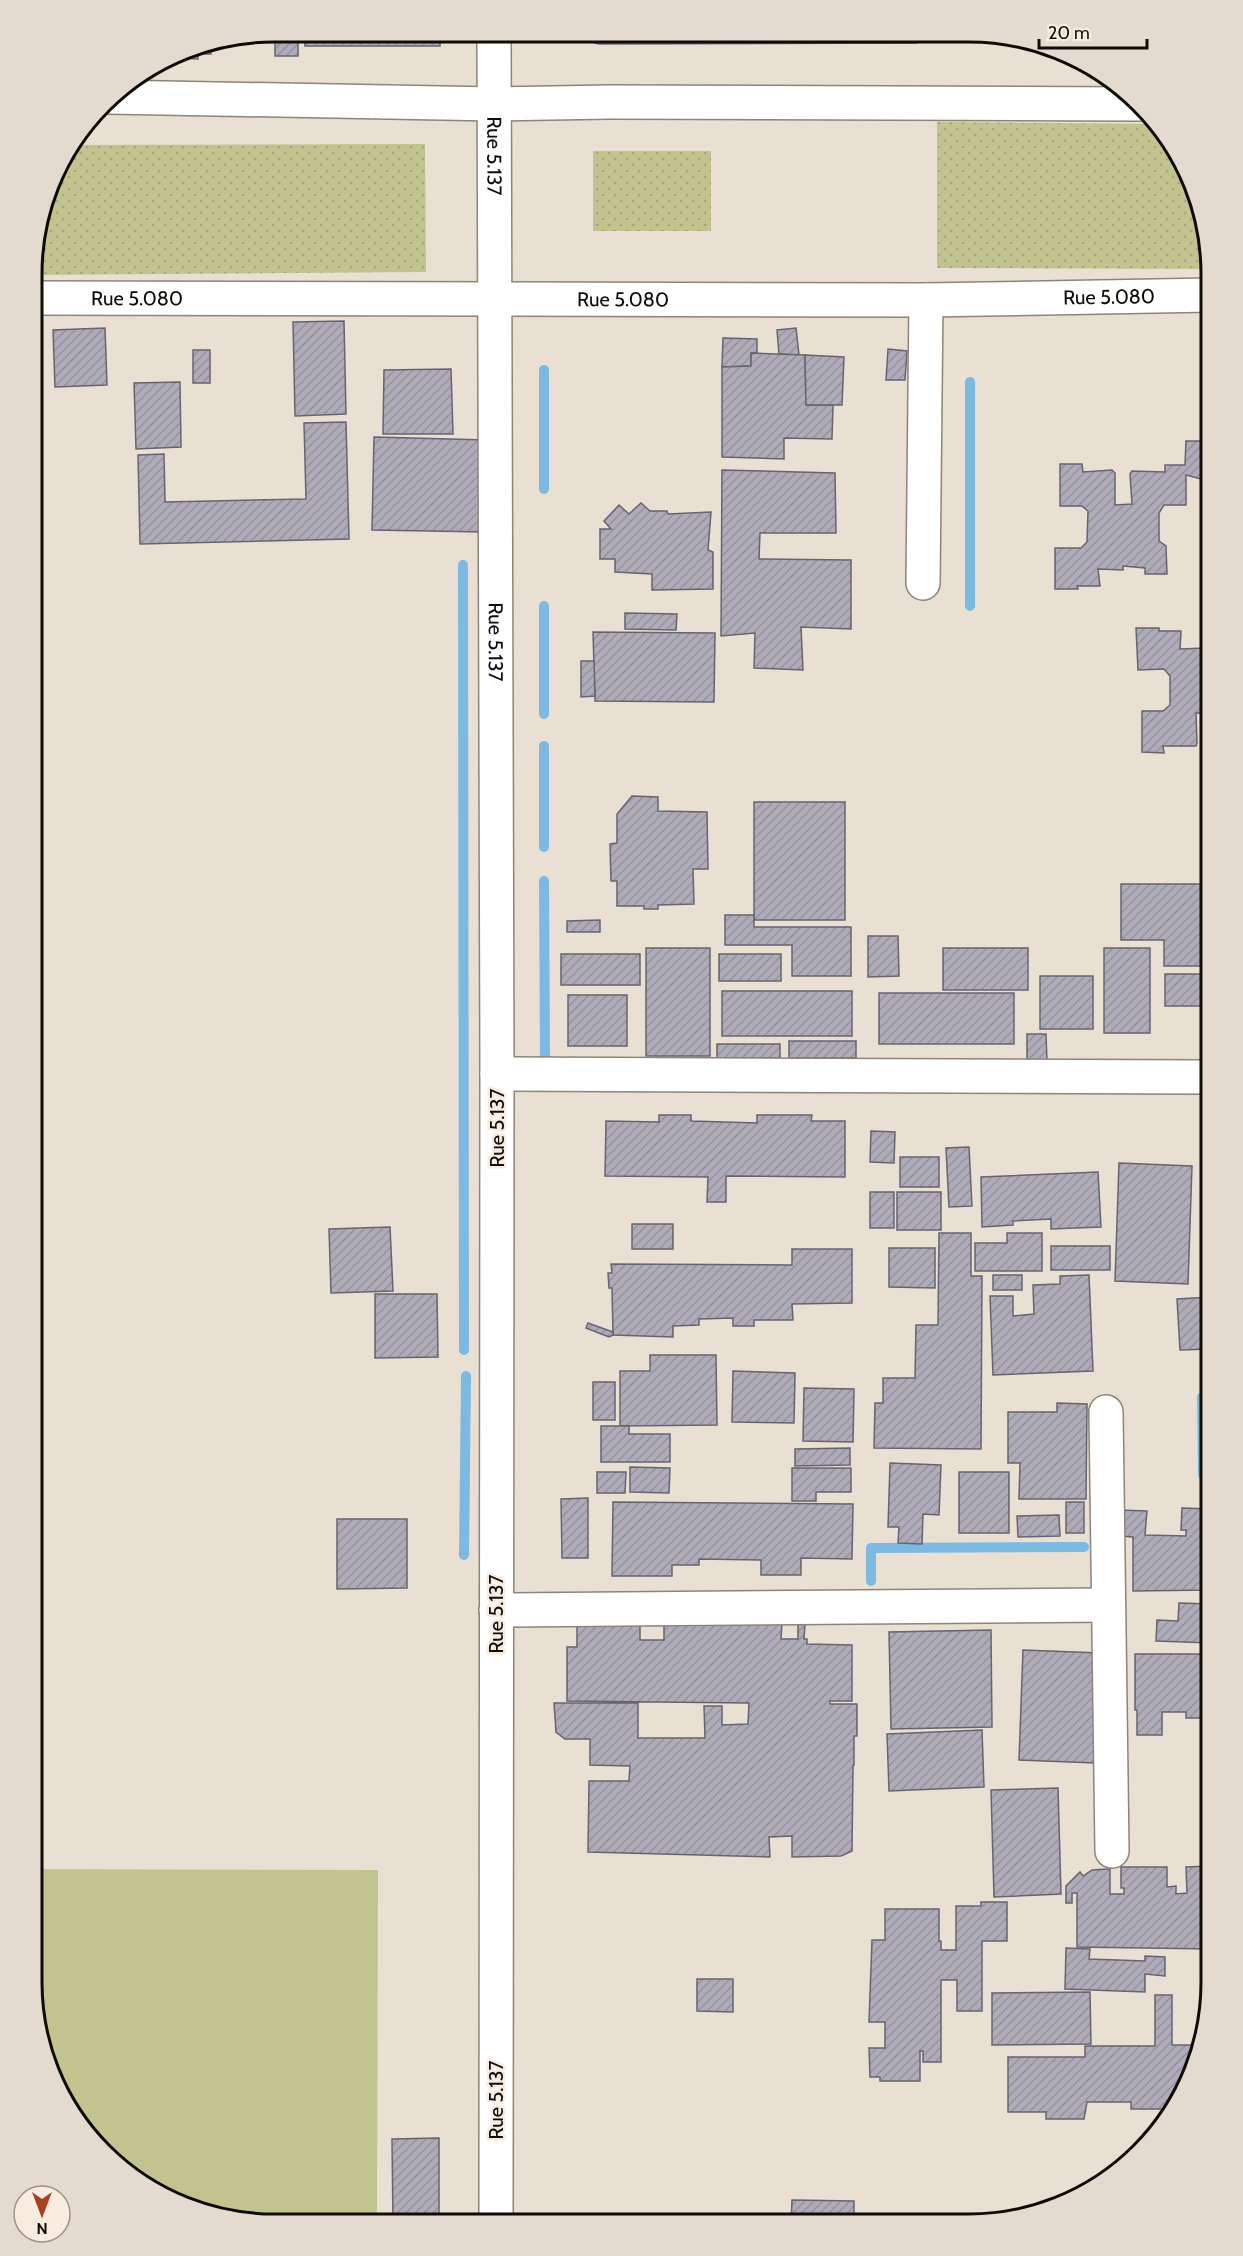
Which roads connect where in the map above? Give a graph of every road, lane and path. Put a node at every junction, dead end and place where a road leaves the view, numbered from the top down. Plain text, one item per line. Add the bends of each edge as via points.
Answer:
1 (494, 42) edge
2 (128, 94) edge
3 (495, 104) junction
4 (1126, 104) edge
5 (1201, 295) edge
6 (496, 297) junction
7 (42, 298) edge
8 (926, 300) junction
9 (923, 583) dead end
10 (497, 1074) junction
11 (1198, 1077) dead end
12 (1106, 1412) dead end
13 (1108, 1605) junction
14 (496, 1610) junction
15 (1112, 1851) dead end
16 (496, 2214) edge

1 - 3 street, Rue 5.137
2 - 3 street
3 - 4 street
3 - 6 street, Rue 5.137
5 - 8 street, Rue 5.080
6 - 7 street, Rue 5.080
6 - 8 street, Rue 5.080
6 - 10 street, Rue 5.137
8 - 9 street
10 - 11 street
10 - 14 street, Rue 5.137
12 - 13 street
13 - 14 street
13 - 15 street
14 - 16 street, Rue 5.137

